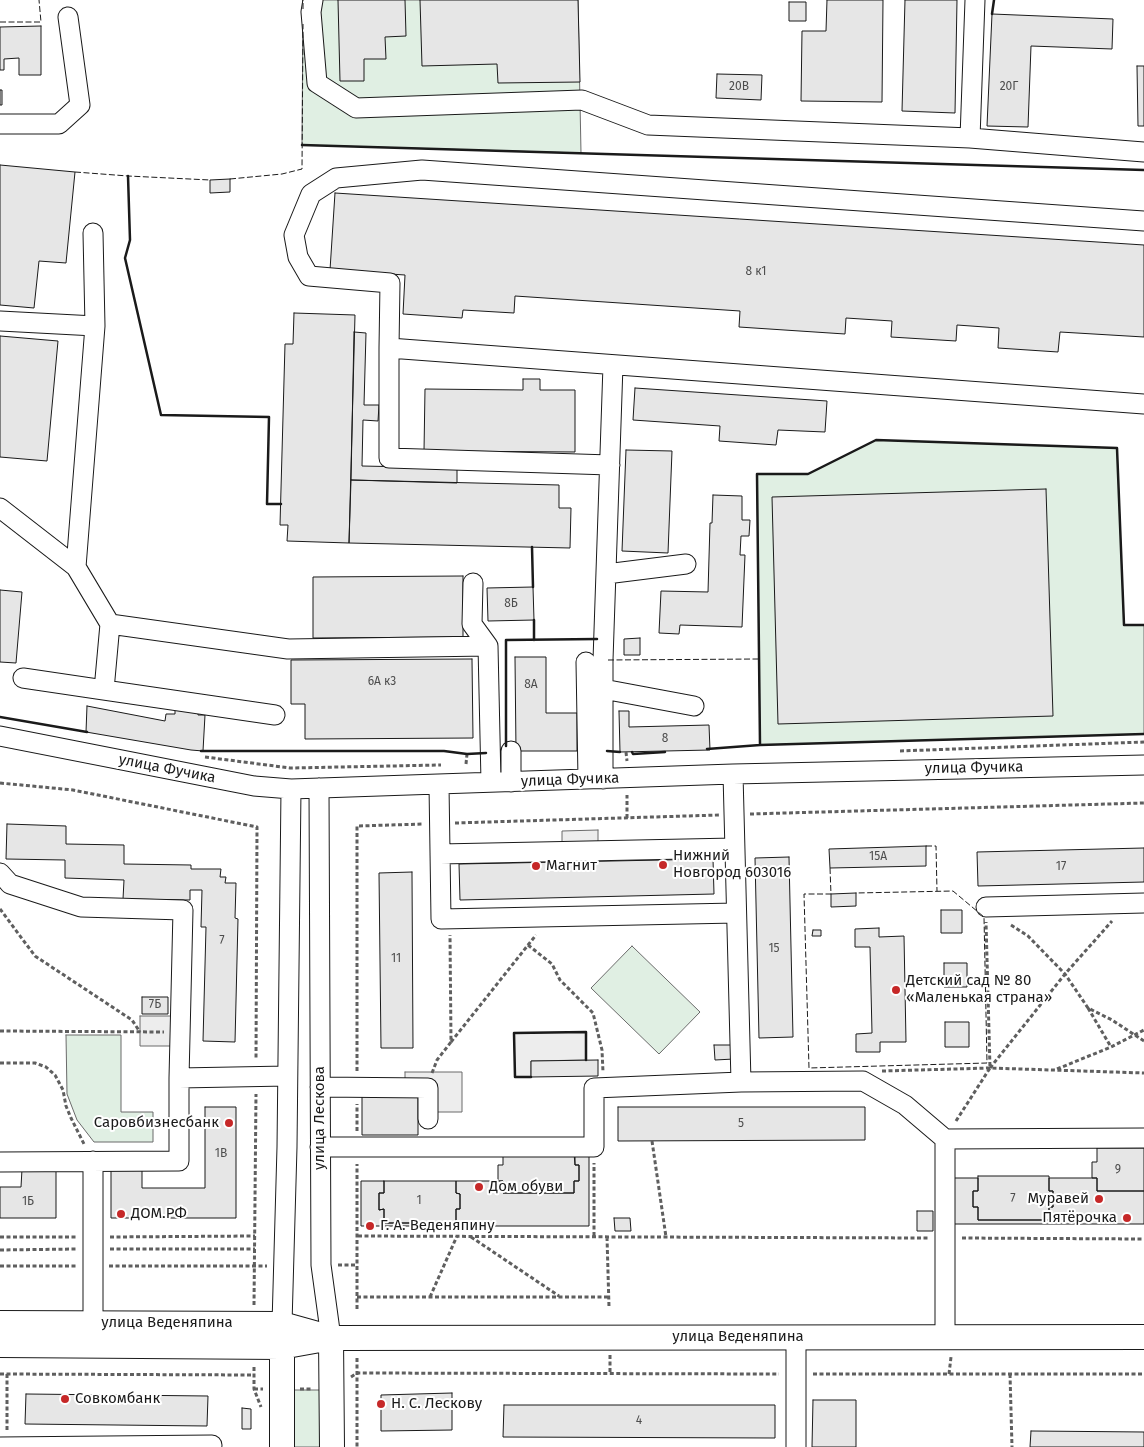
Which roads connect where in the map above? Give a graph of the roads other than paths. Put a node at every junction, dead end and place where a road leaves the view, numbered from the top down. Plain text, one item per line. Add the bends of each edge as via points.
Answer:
1 (313, 0) edge
2 (975, 0) edge
3 (68, 17) dead end
4 (0, 124) edge
5 (970, 138) junction
6 (1144, 152) edge
7 (1144, 221) edge
8 (93, 233) dead end
9 (0, 321) edge
10 (95, 326) junction
11 (389, 348) junction
12 (614, 365) junction
13 (1144, 404) edge
14 (610, 465) junction
15 (0, 508) edge
16 (686, 564) dead end
17 (76, 567) junction
18 (606, 574) junction
19 (473, 584) dead end
20 (110, 624) junction
21 (488, 646) junction
22 (586, 662) dead end
23 (23, 678) dead end
24 (603, 689) junction
25 (104, 690) junction
26 (694, 706) dead end
27 (275, 716) dead end
28 (0, 736) edge
29 (511, 752) dead end
30 (1144, 765) edge
31 (733, 774) junction
32 (595, 779) junction
33 (491, 782) junction
34 (511, 782) junction
35 (439, 785) junction
36 (319, 788) junction
37 (291, 789) junction
38 (734, 848) junction
39 (440, 854) junction
40 (0, 873) edge
41 (1136, 903) edge
42 (986, 907) road end
43 (736, 914) junction
44 (287, 1076) junction
45 (179, 1078) junction
46 (741, 1082) junction
47 (320, 1087) junction
48 (428, 1119) dead end
49 (945, 1138) junction
50 (1144, 1138) edge
51 (320, 1147) junction
52 (93, 1161) junction
53 (0, 1162) edge
54 (0, 1323) edge
55 (93, 1324) junction
56 (282, 1335) junction
57 (796, 1337) junction
58 (1144, 1337) edge
59 (332, 1338) junction
60 (0, 1345) edge
61 (948, 1347) junction
62 (212, 1445) dead end
63 (0, 1447) edge
64 (8, 1447) edge
65 (182, 1447) edge
66 (282, 1447) edge
67 (332, 1447) edge
68 (796, 1447) edge

1 - 5 street via 311,12 317,83 356,108 582,100 648,125
2 - 5 street
3 - 4 street via 80,105 59,124
5 - 6 street
7 - 11 street via 422,170 336,178 312,194 294,235 298,257 309,276 390,283
8 - 10 street
9 - 10 street
10 - 17 street
11 - 12 street
11 - 14 street via 389,458
12 - 13 street
12 - 14 street
14 - 18 street
15 - 17 street
16 - 18 street
17 - 20 street
18 - 24 street
19 - 21 street via 472,624
20 - 21 street via 288,649
20 - 25 street
21 - 33 street
22 - 32 street
23 - 25 street
24 - 26 street
24 - 32 street
25 - 27 street
28 - 37 street, улица Фучика via 254,786
29 - 34 street
30 - 31 street, улица Фучика
31 - 32 street, улица Фучика
31 - 38 street
32 - 34 street, улица Фучика
33 - 34 street, улица Фучика
33 - 35 street, улица Фучика
35 - 36 street, улица Фучика
35 - 39 street
36 - 37 street, улица Фучика
36 - 47 street, улица Лескова
37 - 44 street
38 - 39 street
38 - 43 street
39 - 43 street via 441,920
40 - 45 street via 10,884 81,907 183,910
41 - 42 street
43 - 46 street
44 - 45 street
44 - 56 street
45 - 52 street via 179,1161
46 - 49 street via 863,1081 905,1105
46 - 51 street via 594,1088 594,1147
47 - 48 street via 428,1088
47 - 51 street, улица Лескова
49 - 50 street
49 - 61 street
51 - 59 street, улица Лескова via 321,1265
52 - 53 street
52 - 55 street
54 - 55 main road, улица Веденяпина
55 - 56 main road, улица Веденяпина
56 - 59 main road, улица Веденяпина
56 - 60 main road, улица Веденяпина via 254,1347
56 - 66 main road
57 - 59 main road, улица Веденяпина
57 - 61 main road, улица Веденяпина
57 - 68 street
58 - 61 main road, улица Веденяпина
59 - 67 main road, улица Лескова
62 - 65 street
63 - 64 street
64 - 65 street

